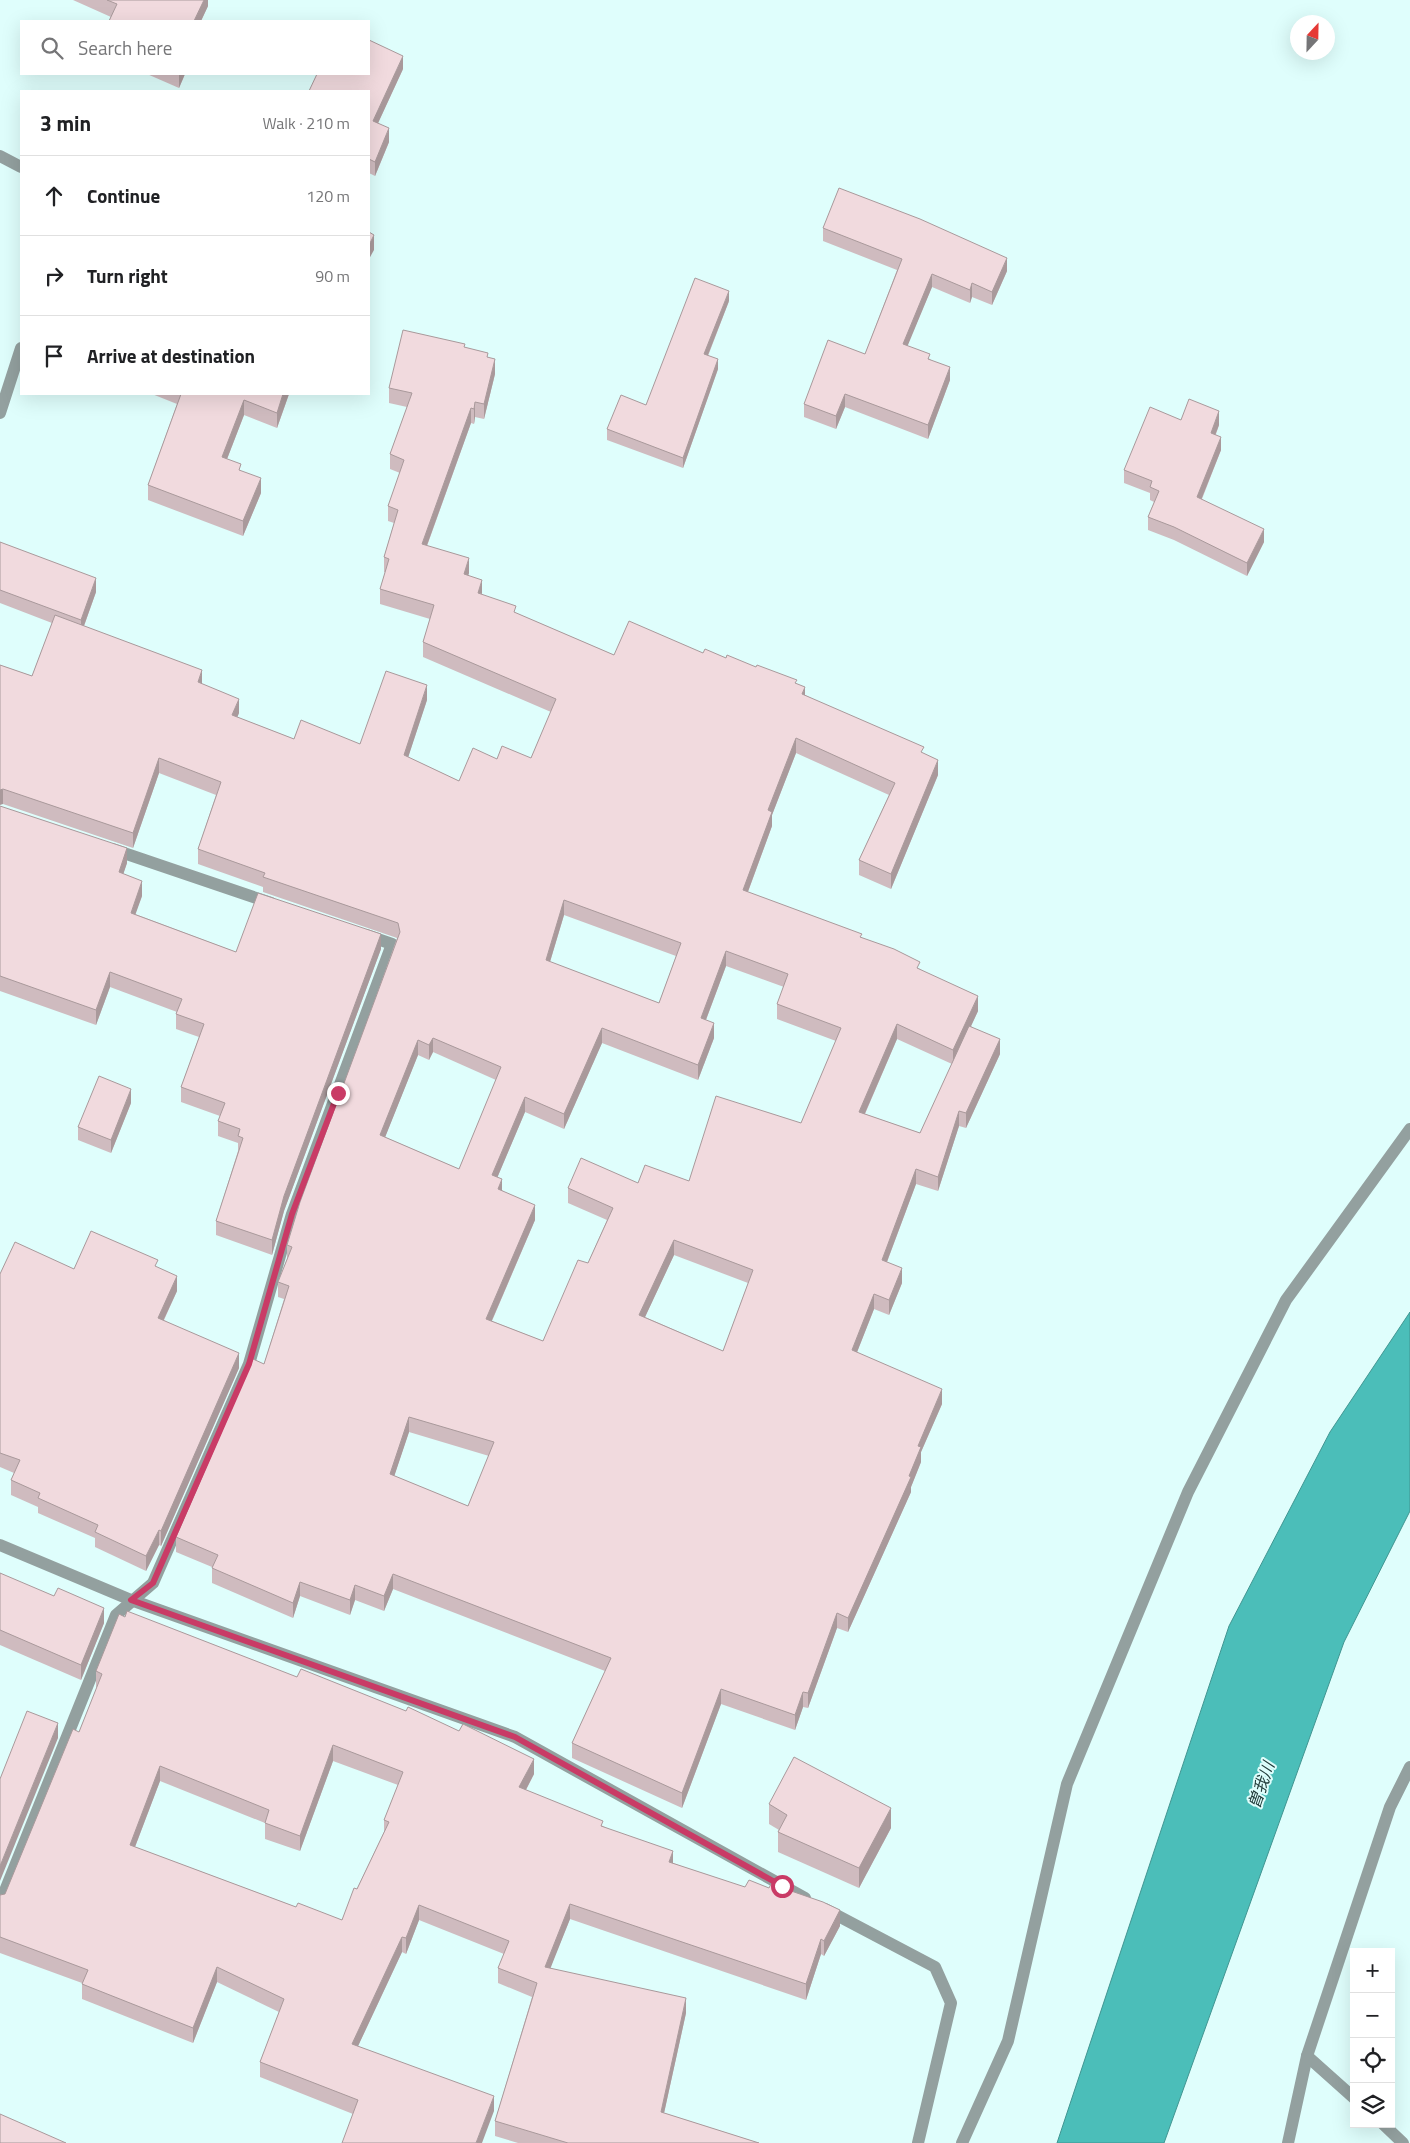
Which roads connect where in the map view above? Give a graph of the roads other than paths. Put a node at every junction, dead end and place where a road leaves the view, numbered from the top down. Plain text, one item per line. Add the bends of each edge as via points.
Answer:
1 (0, 156) edge
2 (20, 166) edge
3 (20, 351) edge
4 (0, 413) edge
5 (104, 846) edge
6 (280, 906) edge
7 (355, 932) edge
8 (1410, 1129) edge
9 (0, 1546) edge
10 (131, 1600) junction
11 (1410, 1767) edge
12 (1410, 1791) edge
13 (1390, 1807) junction
14 (0, 1903) edge
15 (1308, 2056) junction
16 (1350, 2094) edge
17 (1387, 2128) edge
18 (918, 2143) edge
19 (962, 2143) edge
20 (1288, 2143) edge
21 (1403, 2143) edge

1 - 2 street
3 - 4 street
5 - 6 street
7 - 10 street via 392,944 292,1214 249,1364 153,1583
8 - 19 street via 1286,1300 1188,1492 1067,1784 1008,2041
9 - 10 street
10 - 14 street via 116,1615
10 - 18 street via 515,1737 935,1967 951,2002
11 - 13 street
12 - 13 street
13 - 15 street
15 - 16 street
15 - 20 street
17 - 21 street

